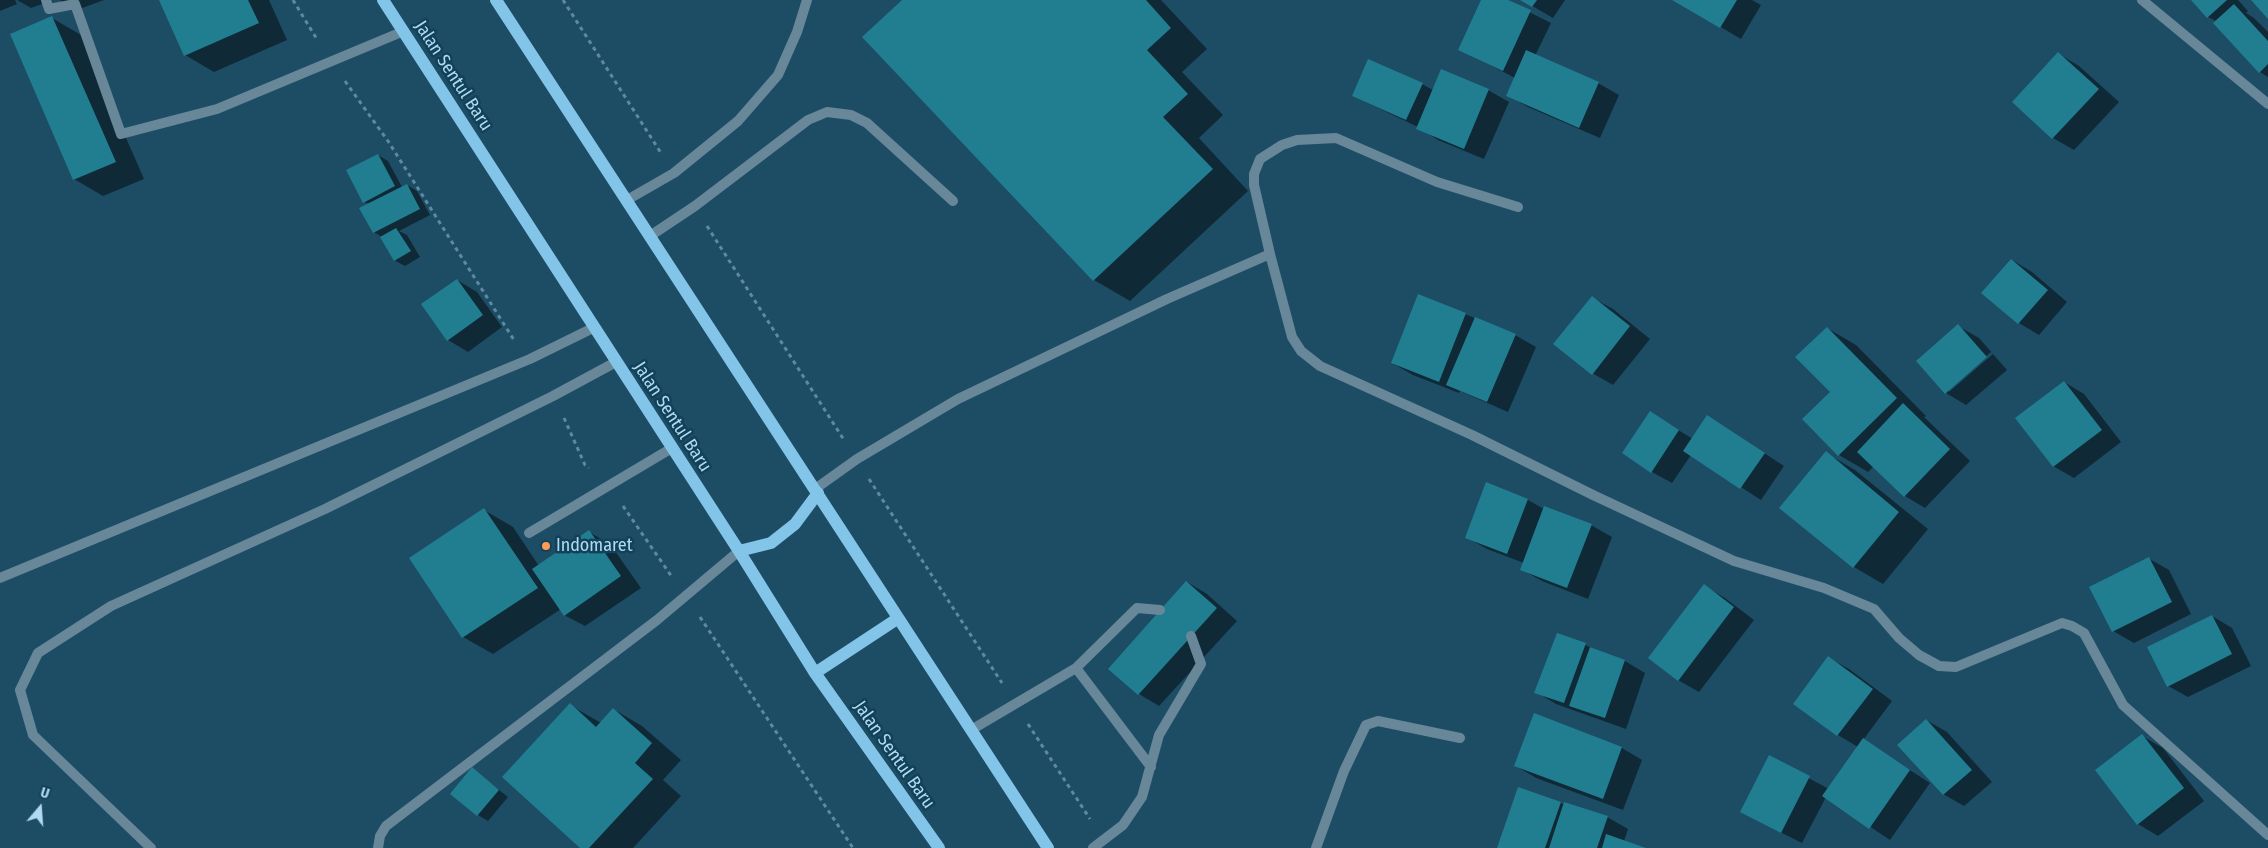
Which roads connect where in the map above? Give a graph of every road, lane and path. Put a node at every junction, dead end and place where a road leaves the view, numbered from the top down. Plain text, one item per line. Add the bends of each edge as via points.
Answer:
1 (46, 0) edge
2 (293, 0) edge
3 (383, 0) edge
4 (496, 0) edge
5 (563, 0) edge
6 (807, 0) edge
7 (2142, 0) edge
8 (404, 32) junction
9 (331, 62) junction
10 (2267, 102) edge
11 (674, 173) junction
12 (627, 200) junction
13 (953, 201) dead end
14 (695, 206) junction
15 (1518, 207) dead end
16 (650, 236) junction
17 (1270, 254) junction
18 (593, 328) junction
19 (530, 359) junction
20 (616, 362) junction
21 (554, 396) junction
22 (672, 448) junction
23 (857, 459) junction
24 (610, 487) junction
25 (816, 491) junction
26 (529, 533) dead end
27 (739, 551) junction
28 (0, 578) edge
29 (685, 596) junction
30 (1160, 610) dead end
31 (897, 618) junction
32 (1191, 636) dead end
33 (1076, 668) junction
34 (814, 673) junction
35 (1015, 703) junction
36 (971, 730) junction
37 (1460, 738) dead end
38 (1151, 767) junction
39 (2268, 835) edge
40 (1104, 840) junction
41 (151, 848) edge
42 (378, 848) edge
43 (852, 848) edge
44 (939, 848) edge
45 (1048, 848) edge
46 (1093, 848) edge
47 (1316, 848) edge

1 - 9 street via 49,10 75,4 121,134 217,109
2 - 9 path
3 - 8 main road, Jalan Sentul Baru
4 - 12 main road
5 - 11 path
6 - 11 street via 778,75 738,121
7 - 10 street
8 - 9 street
8 - 18 main road, Jalan Sentul Baru
9 - 19 path via 388,141 512,337
11 - 12 street
12 - 16 main road
13 - 14 street via 867,123 851,115 827,112 808,120
14 - 16 street
14 - 23 path
15 - 17 street via 1436,182 1336,138 1297,140 1260,159 1254,174
16 - 25 main road
17 - 23 street via 1167,299 958,399
17 - 39 street via 1292,337 1302,351 1320,366 1734,561 1824,588 1874,609 1899,638 1939,666 1956,667 1973,662 2062,623 2072,626 2084,634 2123,705
18 - 19 street
18 - 20 main road, Jalan Sentul Baru
19 - 28 street
20 - 21 street
20 - 22 main road, Jalan Sentul Baru
21 - 24 path via 585,465
21 - 41 street via 325,509 111,606 38,653 20,690 33,735
22 - 24 street
22 - 27 main road, Jalan Sentul Baru
23 - 25 street
23 - 35 path
24 - 26 street
24 - 29 path
25 - 27 main road via 795,524 771,544
25 - 31 main road
27 - 29 street
27 - 34 main road, Jalan Sentul Baru
29 - 42 street via 386,826
29 - 43 path
30 - 33 street via 1137,608
31 - 34 main road
31 - 36 main road
32 - 38 street via 1201,664 1159,735
33 - 35 street
33 - 38 street
34 - 44 main road, Jalan Sentul Baru
35 - 36 street
35 - 40 path
36 - 45 main road
37 - 47 street via 1378,721 1366,725 1344,771
38 - 40 street via 1142,797 1123,825
40 - 46 street

